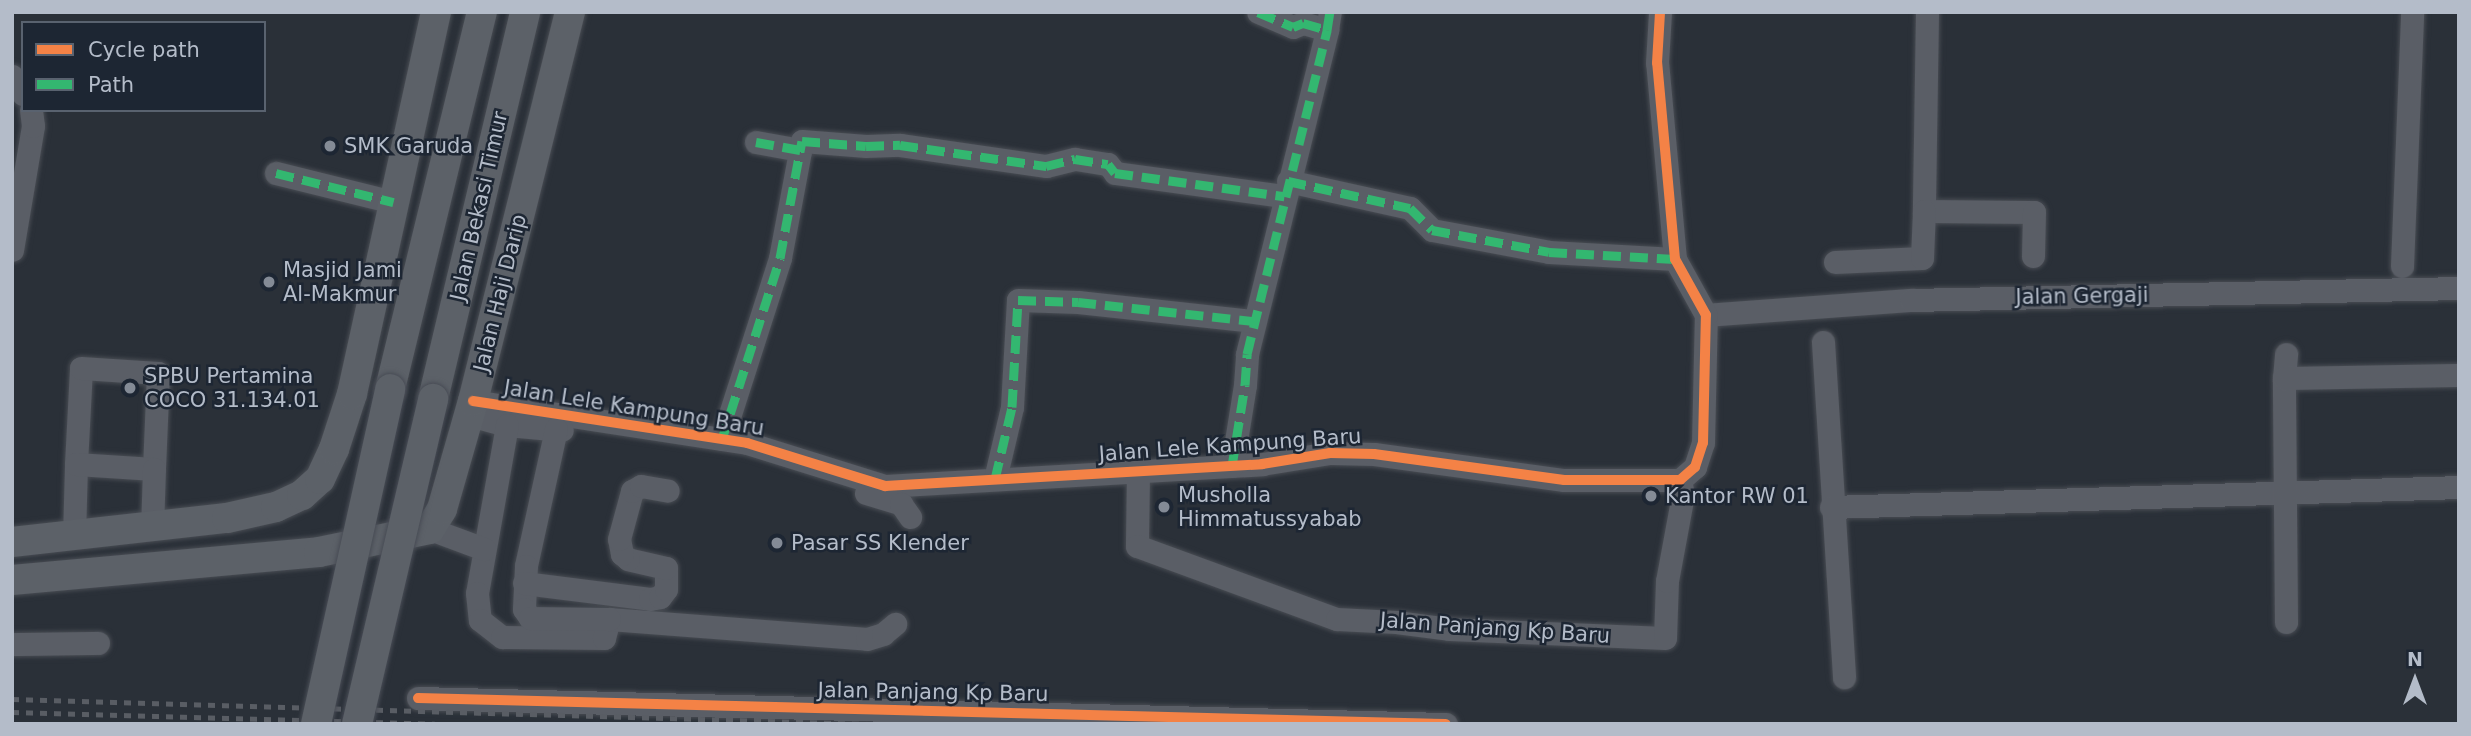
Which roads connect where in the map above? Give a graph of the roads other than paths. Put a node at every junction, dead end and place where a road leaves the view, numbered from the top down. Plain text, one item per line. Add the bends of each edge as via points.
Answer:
1 (436, 12) edge
2 (482, 12) edge
3 (525, 12) edge
4 (570, 12) edge
5 (1258, 12) edge
6 (1660, 12) edge
7 (1927, 12) edge
8 (2412, 12) edge
9 (1329, 21) edge
10 (31, 112) edge
11 (756, 142) dead end
12 (800, 150) junction
13 (276, 173) dead end
14 (1286, 188) junction
15 (393, 202) junction
16 (1924, 211) junction
17 (12, 250) edge
18 (2033, 256) dead end
19 (1675, 259) junction
20 (1835, 262) dead end
21 (2402, 267) dead end
22 (2459, 288) edge
23 (1706, 315) junction
24 (1254, 321) junction
25 (1823, 342) dead end
26 (2286, 354) dead end
27 (2459, 375) edge
28 (2284, 378) junction
29 (471, 408) junction
30 (507, 425) junction
31 (556, 429) junction
32 (722, 439) junction
33 (76, 464) junction
34 (1232, 466) junction
35 (154, 469) junction
36 (1138, 472) junction
37 (996, 479) junction
38 (1680, 480) junction
39 (2459, 487) edge
40 (2284, 490) junction
41 (668, 491) dead end
42 (1831, 506) junction
43 (910, 517) dead end
44 (152, 528) junction
45 (430, 528) junction
46 (74, 537) junction
47 (12, 542) edge
48 (484, 549) junction
49 (12, 580) edge
50 (524, 583) junction
51 (609, 620) junction
52 (2286, 622) dead end
53 (895, 624) dead end
54 (98, 643) dead end
55 (12, 644) edge
56 (1844, 677) dead end
57 (418, 698) dead end
58 (316, 724) edge
59 (357, 724) edge
60 (1446, 724) edge

1 - 15 main road
2 - 58 main road, Jalan Bekasi Timur, bridge via 390,390
3 - 59 main road, Jalan Bekasi Timur, bridge
4 - 29 main road, Jalan Haji Darip
5 - 9 street via 1293,27
6 - 19 street via 1657,63
7 - 16 street
8 - 21 street
9 - 14 street, Jalan Lele Kampung Baru
10 - 17 street via 33,126
11 - 12 street
12 - 14 street via 802,141 900,145 1046,166 1075,159 1108,164 1115,173
12 - 32 street, Jalan Lele Kampung Baru via 780,258
13 - 15 street
14 - 19 street via 1410,208 1432,230 1549,252
14 - 24 street, Jalan Lele Kampung Baru
15 - 44 main road via 352,394 320,479 302,495 276,507 227,519
16 - 18 street via 2034,212
16 - 20 street via 1922,258
19 - 23 street
22 - 23 street, Jalan Gergaji via 1911,300
23 - 38 street via 1703,443 1695,467
24 - 34 street, Jalan Lele Kampung Baru
24 - 37 street via 1018,300 1012,407
25 - 42 street
26 - 28 street
27 - 28 street
28 - 40 street
29 - 30 street
29 - 32 street, Jalan Lele Kampung Baru
29 - 45 main road, Jalan Haji Darip via 442,509
30 - 31 street
30 - 48 street
31 - 43 street via 733,456 891,500 901,504
31 - 50 street
32 - 37 street, Jalan Lele Kampung Baru via 886,486
33 - 35 street
33 - 35 street via 81,368 158,373
33 - 46 street
34 - 36 street, Jalan Lele Kampung Baru
34 - 38 street, Jalan Lele Kampung Baru via 1354,453 1564,480
35 - 44 street
36 - 37 street, Jalan Lele Kampung Baru
36 - 38 street, Jalan Panjang Kp Baru via 1137,546 1337,619 1449,629 1665,638 1667,581 1683,495
39 - 40 street
40 - 42 street
40 - 52 street
41 - 50 street via 641,486 632,491 620,539 622,554 628,559 666,568 666,589 660,597
42 - 56 street
44 - 46 main road
45 - 48 street
45 - 49 main road via 319,552
46 - 47 main road
48 - 51 street via 477,593 480,620 502,637 604,639
50 - 51 street via 524,609 530,618
51 - 53 street via 867,639
54 - 55 street
57 - 60 street, Jalan Panjang Kp Baru

